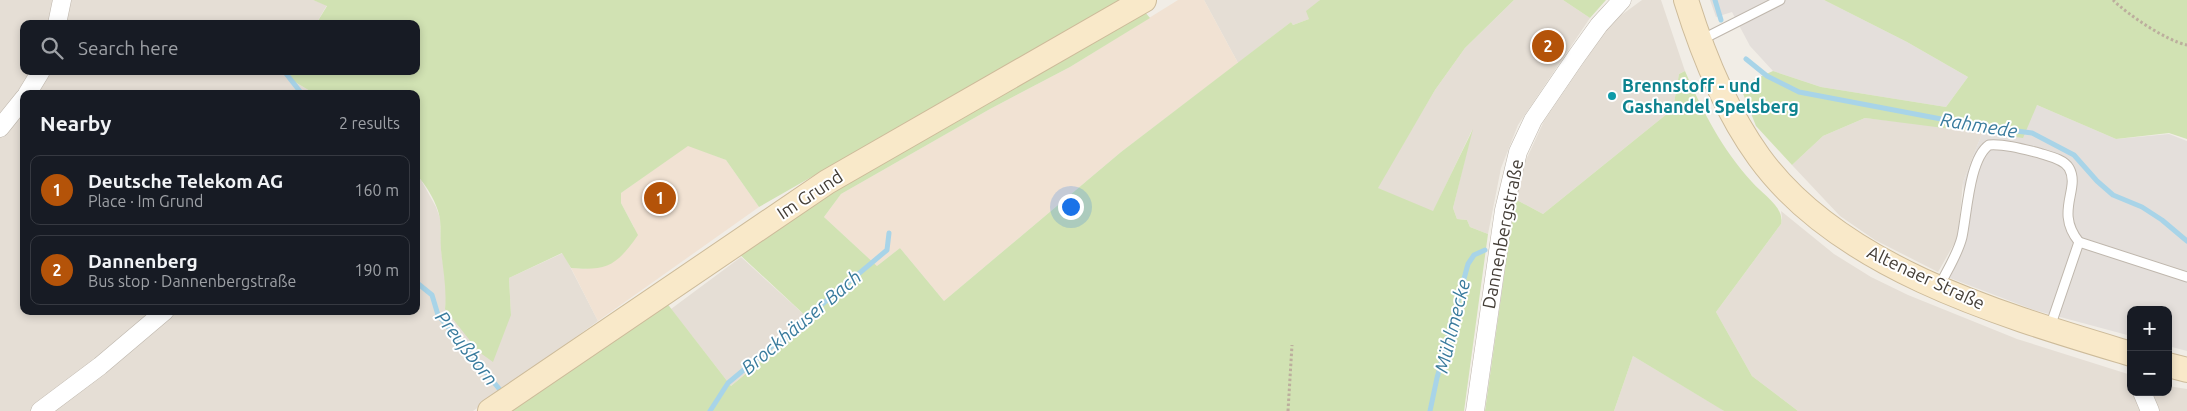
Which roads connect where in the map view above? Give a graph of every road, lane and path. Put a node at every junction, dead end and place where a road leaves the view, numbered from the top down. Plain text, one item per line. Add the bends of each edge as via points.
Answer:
1 (62, 0) edge
2 (1144, 0) edge
3 (1622, 0) edge
4 (1686, 0) edge
5 (1780, 0) edge
6 (2114, 0) edge
7 (58, 20) edge
8 (1698, 42) junction
9 (2187, 46) edge
10 (39, 75) edge
11 (29, 90) edge
12 (20, 103) edge
13 (0, 128) edge
14 (2079, 242) junction
15 (2187, 276) edge
16 (1939, 287) junction
17 (160, 315) edge
18 (2049, 330) junction
19 (1292, 345) dead end
20 (2127, 353) edge
21 (2172, 366) edge
22 (2187, 370) edge
23 (2144, 396) edge
24 (40, 411) edge
25 (490, 411) edge
26 (1288, 411) edge
27 (1475, 411) edge
28 (2150, 411) edge

1 - 7 street
2 - 25 main road, Im Grund via 827,182
3 - 27 street, Dannenbergstraße via 1576,57 1533,120 1518,152 1504,210
4 - 8 main road, Altenaer Straße
5 - 8 lane
6 - 9 path via 2121,8 2176,43
8 - 16 main road, Altenaer Straße via 1731,113 1760,158 1784,186 1814,214 1862,248
10 - 11 street
12 - 13 street
14 - 15 lane
14 - 16 lane via 2068,219 2071,179 2070,169 2065,163 2021,148 1989,145 1980,155 1964,210 1962,238
14 - 18 lane
16 - 18 main road, Altenaer Straße
17 - 24 street
18 - 20 main road, Altenaer Straße
19 - 26 path
21 - 22 main road
23 - 28 street

